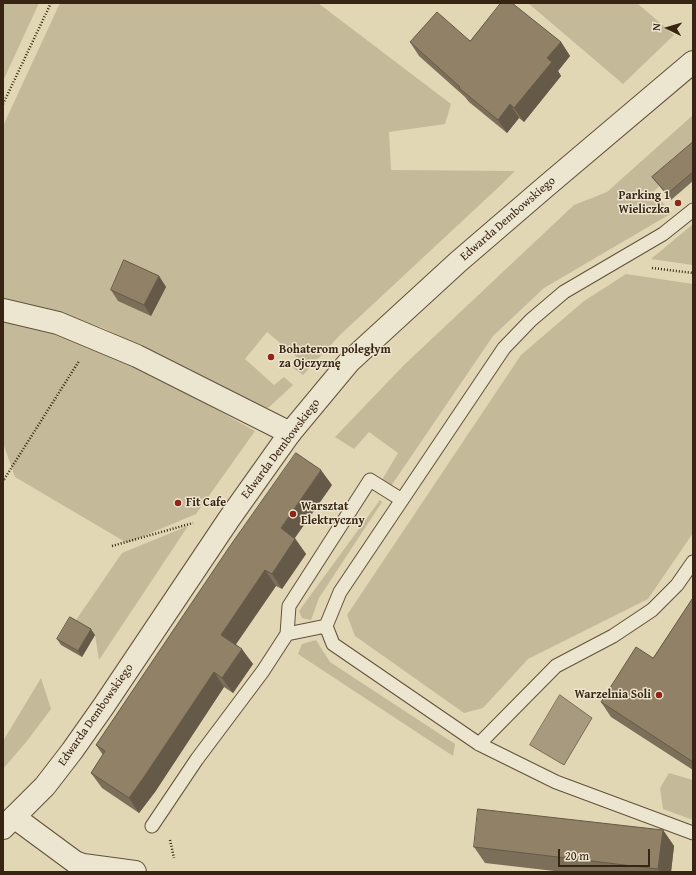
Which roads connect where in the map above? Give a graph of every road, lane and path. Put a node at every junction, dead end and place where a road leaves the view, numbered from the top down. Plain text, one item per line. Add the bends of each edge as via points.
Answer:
1 (51, 3) edge
2 (693, 62) edge
3 (3, 104) edge
4 (693, 210) edge
5 (3, 310) edge
6 (93, 338) junction
7 (290, 433) junction
8 (3, 480) edge
9 (402, 500) junction
10 (195, 522) dead end
11 (112, 546) dead end
12 (693, 562) edge
13 (326, 626) junction
14 (287, 634) junction
15 (479, 744) junction
16 (9, 823) edge
17 (152, 826) dead end
18 (693, 834) edge
19 (135, 872) edge

1 - 3 path
2 - 7 street, Edwarda Dembowskiego via 458,262 350,362
4 - 9 lane via 663,234 564,292 531,320 504,348
5 - 6 street via 58,323
6 - 7 street via 137,356
6 - 8 path
7 - 16 street, Edwarda Dembowskiego via 72,751 45,786
9 - 13 lane via 340,592
9 - 14 lane via 370,480 289,606
10 - 11 path
12 - 15 lane via 677,585 652,610 612,636 556,666
13 - 14 lane
13 - 15 lane via 333,644
14 - 17 lane
15 - 18 lane via 556,782
16 - 19 street via 75,862

